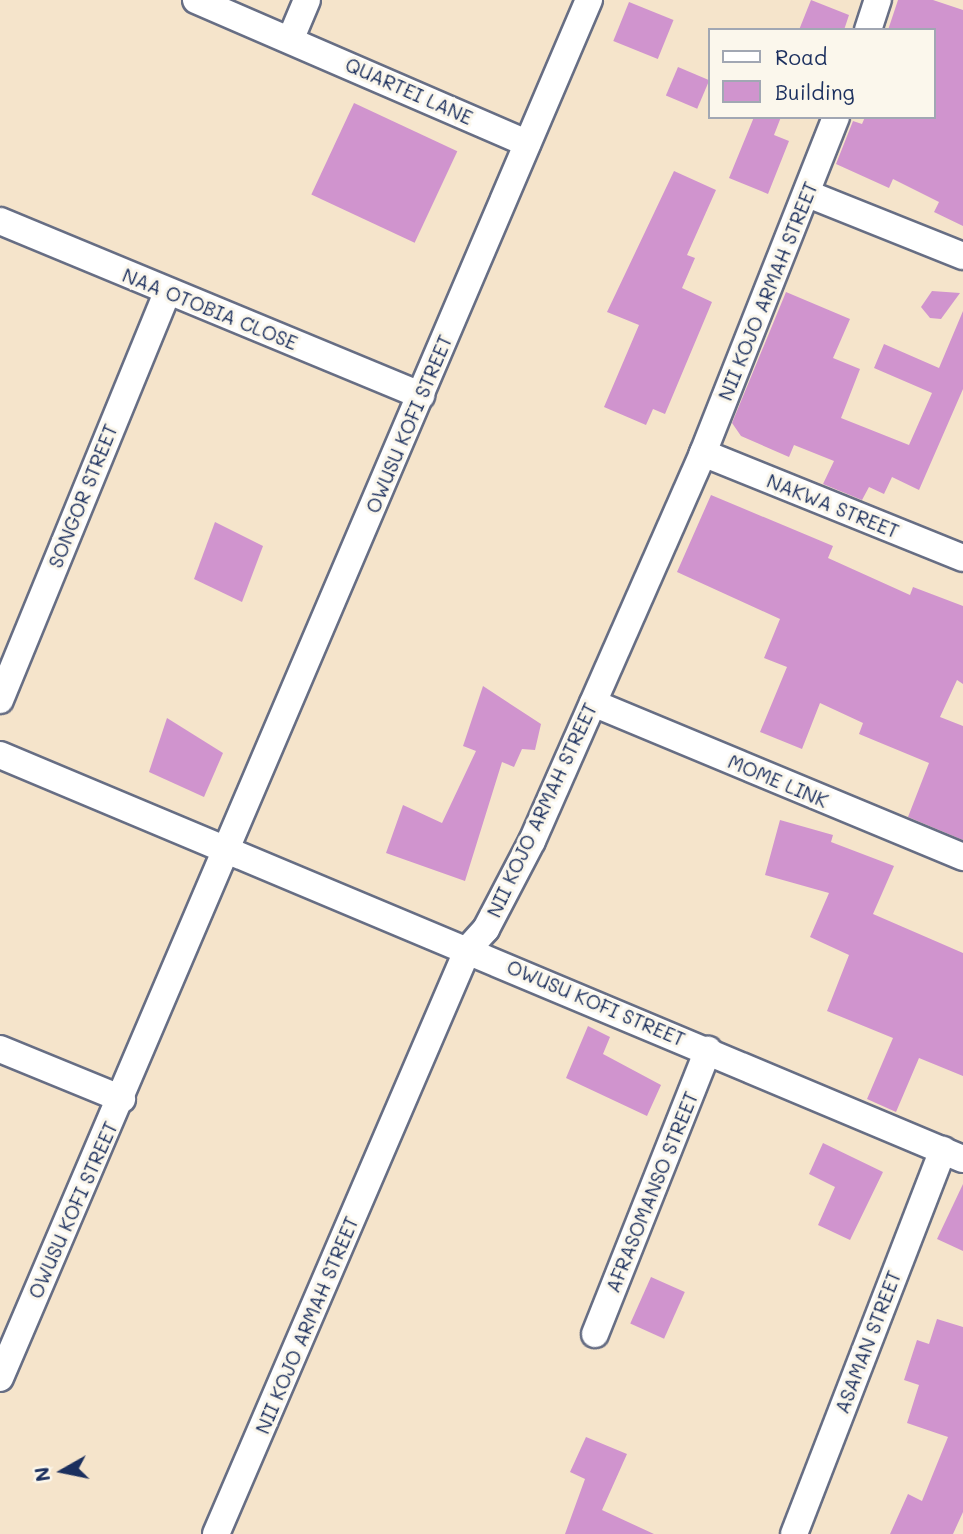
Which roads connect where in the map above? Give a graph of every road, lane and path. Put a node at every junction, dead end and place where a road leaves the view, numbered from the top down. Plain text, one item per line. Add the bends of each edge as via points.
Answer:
1 (196, 0) edge
2 (307, 0) edge
3 (589, 0) edge
4 (878, 0) edge
5 (868, 28) edge
6 (291, 38) junction
7 (834, 119) edge
8 (527, 143) junction
9 (808, 194) junction
10 (0, 221) edge
11 (963, 256) edge
12 (167, 292) junction
13 (421, 395) junction
14 (703, 453) junction
15 (963, 558) edge
16 (0, 700) edge
17 (593, 703) junction
18 (0, 755) edge
19 (230, 849) junction
20 (963, 857) edge
21 (468, 949) junction
22 (0, 1049) edge
23 (708, 1050) junction
24 (122, 1099) junction
25 (953, 1154) edge
26 (595, 1334) dead end
27 (2, 1368) edge
28 (216, 1534) edge
29 (794, 1534) edge

1 - 6 street, QUARTEI LANE
2 - 6 street
3 - 8 street, OWUSU KOFI STREET
4 - 5 street
6 - 8 street, QUARTEI LANE
7 - 9 street, NII KOJO ARMAH STREET
8 - 13 street, OWUSU KOFI STREET
9 - 11 street
9 - 14 street, NII KOJO ARMAH STREET
10 - 12 street, NAA OTOBIA CLOSE
12 - 13 street, NAA OTOBIA CLOSE
12 - 16 street, SONGOR STREET
13 - 19 street, OWUSU KOFI STREET
14 - 15 street, NAKWA STREET
14 - 17 street, NII KOJO ARMAH STREET
17 - 20 street, MOME LINK
17 - 21 street, NII KOJO ARMAH STREET via 531,841 486,929
18 - 19 street, OWUSU KOFI STREET
19 - 21 street, OWUSU KOFI STREET
19 - 24 street, OWUSU KOFI STREET
21 - 23 street, OWUSU KOFI STREET
21 - 28 street, NII KOJO ARMAH STREET
22 - 24 street
23 - 25 street, OWUSU KOFI STREET
23 - 26 street, AFRASOMANSO STREET
24 - 27 street, OWUSU KOFI STREET
25 - 29 street, ASAMAN STREET

